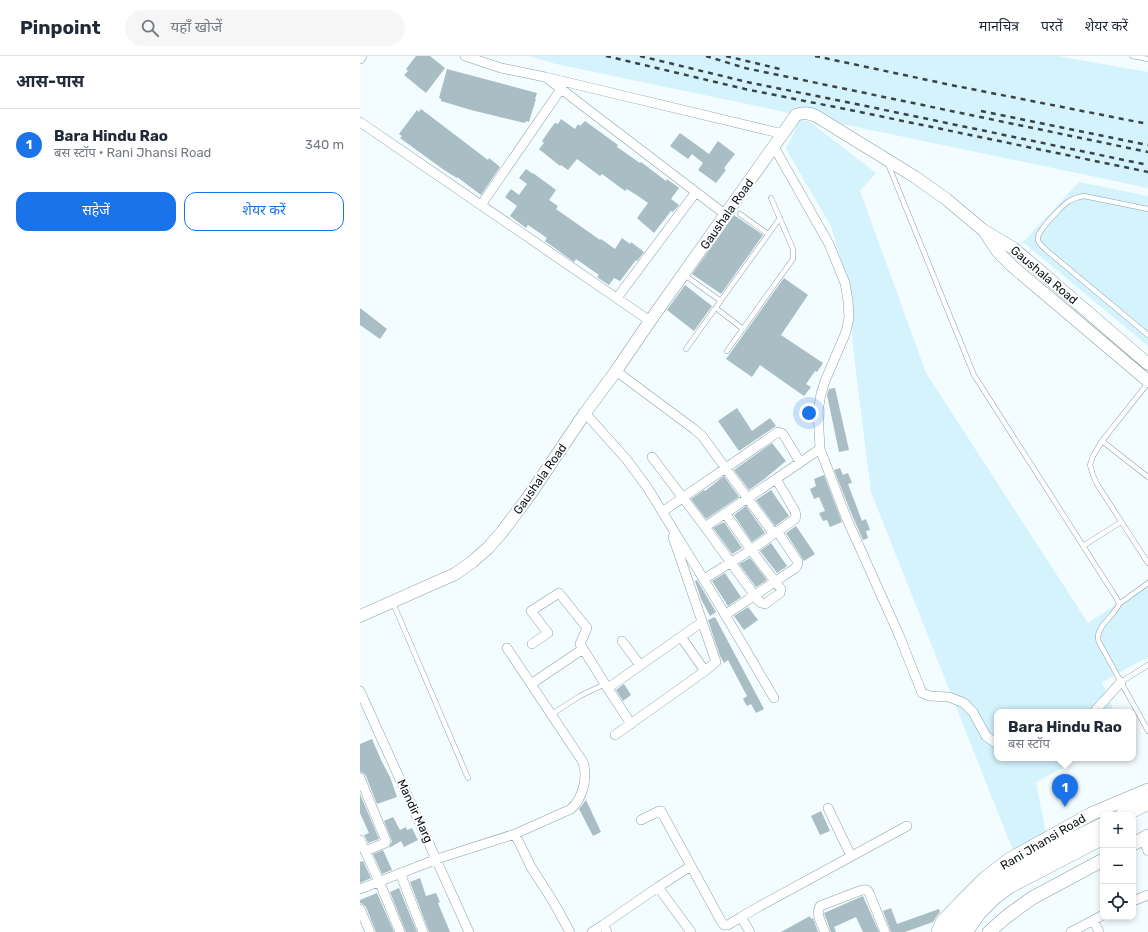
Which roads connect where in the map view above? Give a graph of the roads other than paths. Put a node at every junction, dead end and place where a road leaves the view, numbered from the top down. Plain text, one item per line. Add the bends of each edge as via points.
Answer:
1 (362, 56) edge
2 (465, 56) edge
3 (1132, 56) edge
4 (360, 59) edge
5 (1148, 59) edge
6 (546, 77) junction
7 (561, 89) junction
8 (360, 122) edge
9 (783, 134) junction
10 (774, 147) junction
11 (885, 158) junction
12 (696, 192) junction
13 (771, 198) dead end
14 (481, 205) junction
15 (1148, 209) edge
16 (740, 214) dead end
17 (726, 215) junction
18 (780, 218) junction
19 (983, 230) junction
20 (768, 234) junction
21 (684, 274) junction
22 (617, 298) junction
23 (721, 301) junction
24 (716, 308) junction
25 (650, 321) junction
26 (743, 329) junction
27 (1148, 335) edge
28 (686, 349) dead end
29 (727, 351) dead end
30 (1148, 364) edge
31 (616, 371) junction
32 (1148, 382) edge
33 (586, 413) junction
34 (1102, 441) junction
35 (820, 449) junction
36 (652, 457) dead end
37 (800, 462) junction
38 (726, 467) junction
39 (1148, 477) edge
40 (776, 479) junction
41 (682, 497) junction
42 (748, 497) junction
43 (662, 512) junction
44 (725, 512) junction
45 (667, 520) junction
46 (1121, 522) junction
47 (705, 527) junction
48 (775, 532) junction
49 (1083, 546) junction
50 (751, 550) junction
51 (730, 563) junction
52 (1148, 563) edge
53 (704, 579) junction
54 (776, 582) junction
55 (1148, 583) edge
56 (755, 596) junction
57 (392, 602) junction
58 (1119, 604) junction
59 (725, 615) junction
60 (360, 616) edge
61 (702, 622) junction
62 (681, 638) junction
63 (622, 641) dead end
64 (532, 644) dead end
65 (507, 648) dead end
66 (583, 649) junction
67 (640, 665) junction
68 (1148, 665) edge
69 (705, 671) junction
70 (1121, 682) junction
71 (531, 684) junction
72 (606, 686) junction
73 (360, 690) edge
74 (774, 698) dead end
75 (1097, 709) edge
76 (1136, 709) edge
77 (1136, 709) edge
78 (552, 714) junction
79 (631, 724) junction
80 (1148, 731) edge
81 (615, 735) dead end
82 (994, 742) edge
83 (360, 778) edge
84 (468, 778) dead end
85 (1148, 790) edge
86 (1148, 802) edge
87 (828, 808) dead end
88 (1129, 812) edge
89 (1148, 814) edge
90 (641, 820) dead end
91 (1136, 820) edge
92 (906, 826) dead end
93 (1100, 826) edge
94 (515, 834) junction
95 (1100, 838) edge
96 (360, 840) edge
97 (1141, 840) edge
98 (365, 851) junction
99 (1148, 851) edge
100 (852, 856) junction
101 (437, 859) junction
102 (1100, 862) edge
103 (691, 866) junction
104 (400, 873) junction
105 (379, 881) junction
106 (1007, 882) junction
107 (658, 887) junction
108 (360, 888) edge
109 (1148, 895) edge
110 (1136, 900) edge
111 (360, 909) edge
112 (1100, 916) edge
113 (742, 917) junction
114 (1093, 920) junction
115 (605, 928) edge
116 (944, 929) edge
117 (370, 932) edge
118 (400, 932) edge
119 (423, 932) edge
120 (469, 932) edge
121 (570, 932) edge
122 (592, 932) edge
123 (691, 932) edge
124 (750, 932) edge
125 (825, 932) edge
126 (886, 932) edge
127 (931, 932) edge
128 (965, 932) edge
129 (989, 932) edge
130 (1070, 932) edge
131 (1099, 932) edge

1 - 4 street
2 - 6 street via 500,68
3 - 5 lane
6 - 7 street
6 - 9 street
7 - 12 street
7 - 14 street
8 - 14 street
9 - 10 street, Gaushala Road
9 - 11 street, Gaushala Road via 796,115 809,113
10 - 17 street, Gaushala Road
10 - 35 street via 829,244 845,283 848,301 849,318 846,332 821,394 818,411
11 - 19 street, Gaushala Road via 946,199
11 - 49 lane via 974,375
12 - 17 street
12 - 22 street
13 - 18 lane
14 - 22 street
15 - 27 lane via 1084,196 1077,197 1065,204 1041,230 1038,240 1046,250
16 - 20 lane
17 - 21 street, Gaushala Road
18 - 20 lane
18 - 26 lane via 793,249 793,259
19 - 30 street, Gaushala Road via 1013,248
19 - 32 street via 998,252 1012,266
20 - 23 lane
21 - 23 lane
21 - 25 street, Gaushala Road
22 - 25 street
23 - 24 lane
24 - 26 lane
24 - 28 lane
25 - 31 street, Gaushala Road
26 - 29 lane
31 - 33 street, Gaushala Road
31 - 38 street via 694,429
32 - 34 lane
33 - 43 street via 638,474
33 - 57 street, Gaushala Road via 529,496 488,548 455,574
34 - 39 lane
34 - 46 lane via 1090,465 1097,484
35 - 37 street
35 - 82 street via 846,518 919,689 925,695 949,697 964,702 973,712 986,736
36 - 41 street
37 - 38 street via 782,434 778,432
37 - 40 street
38 - 41 street
38 - 42 street
40 - 42 street
40 - 48 street via 796,511 796,516
41 - 43 street
41 - 47 street
42 - 44 street
42 - 48 street
43 - 45 street
44 - 47 street
44 - 50 street
45 - 53 street
45 - 61 street
46 - 49 lane
46 - 52 lane
47 - 51 street
48 - 50 street
48 - 54 street via 798,562 794,569
49 - 58 lane
50 - 51 street
50 - 54 street
51 - 53 street
51 - 56 street
53 - 59 street
54 - 56 street via 781,589 780,593 765,604
55 - 58 lane
56 - 59 street
57 - 60 street, Gaushala Road
57 - 84 lane
58 - 70 lane via 1099,630 1098,637
59 - 74 street
61 - 62 street
61 - 69 street via 716,662
62 - 67 street
62 - 69 street
63 - 67 street
64 - 66 street via 548,633 531,610 559,593 587,628 580,644
65 - 71 street
66 - 71 street
66 - 72 street
67 - 72 street
68 - 70 lane
69 - 79 street
70 - 75 street
70 - 77 lane
71 - 78 street
72 - 78 lane via 580,696
72 - 79 street
73 - 101 street, Mandir Marg
76 - 80 lane
78 - 94 street via 584,762 585,774 580,798 571,809
79 - 81 street
83 - 98 street via 386,841
85 - 116 main road, Rani Jhansi Road via 1091,814 1010,859 984,879
86 - 88 main road
87 - 100 street
89 - 91 main road
90 - 103 street via 661,811
92 - 100 street
93 - 106 main road via 1044,854
94 - 101 street
94 - 121 street via 531,867
95 - 106 main road
96 - 98 street
97 - 99 street
98 - 105 street
100 - 113 street
101 - 104 street
101 - 120 street, Mandir Marg
102 - 129 main road via 1032,898
103 - 107 street
103 - 113 street via 724,925
104 - 105 street
104 - 119 street
105 - 108 street
105 - 118 street
106 - 116 main road via 985,892
106 - 128 main road via 979,912
107 - 115 street
107 - 123 street
109 - 110 street
111 - 117 street
112 - 114 street
113 - 124 street
114 - 130 street
114 - 131 street
115 - 122 street
116 - 127 street
125 - 126 street via 818,912 820,906 866,889

